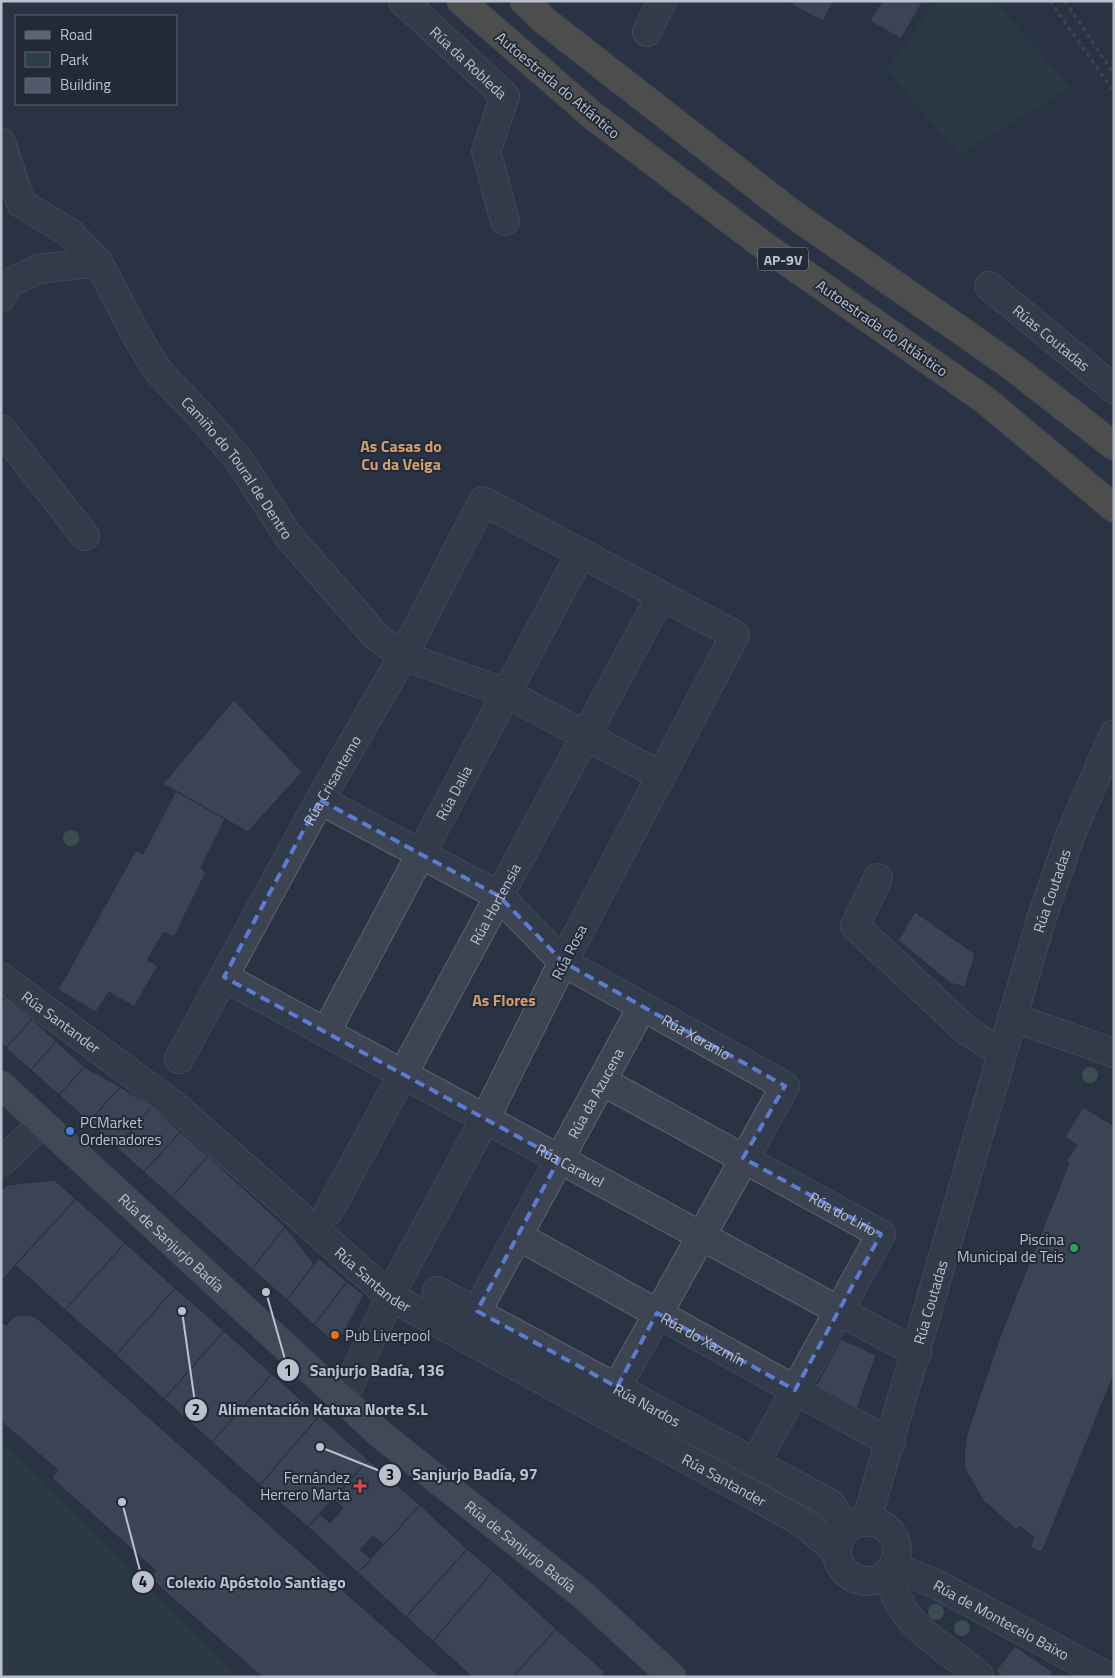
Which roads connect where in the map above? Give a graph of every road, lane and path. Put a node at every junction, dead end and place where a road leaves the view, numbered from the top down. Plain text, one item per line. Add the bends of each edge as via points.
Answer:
1 (403, 1) edge
2 (461, 1) edge
3 (524, 1) edge
4 (662, 1) edge
5 (1050, 1) edge
6 (1065, 1) edge
7 (647, 32) dead end
8 (1114, 74) edge
9 (1114, 92) edge
10 (1, 142) edge
11 (505, 221) dead end
12 (98, 262) junction
13 (989, 286) dead end
14 (1, 298) edge
15 (1114, 389) edge
16 (1, 429) edge
17 (1114, 446) edge
18 (1114, 508) edge
19 (85, 536) dead end
20 (580, 553) junction
21 (661, 596) junction
22 (403, 656) junction
23 (506, 693) junction
24 (1114, 734) edge
25 (586, 736) junction
26 (661, 776) junction
27 (320, 800) junction
28 (420, 854) junction
29 (878, 878) dead end
30 (499, 896) junction
31 (563, 962) junction
32 (1, 977) edge
33 (224, 977) junction
34 (642, 1007) junction
35 (1012, 1017) junction
36 (326, 1032) junction
37 (1001, 1053) junction
38 (1114, 1053) edge
39 (179, 1059) dead end
40 (403, 1074) junction
41 (602, 1081) junction
42 (1, 1085) edge
43 (485, 1119) junction
44 (42, 1124) junction
45 (744, 1158) junction
46 (559, 1159) junction
47 (1, 1162) edge
48 (329, 1211) dead end
49 (700, 1235) junction
50 (518, 1236) junction
51 (437, 1291) dead end
52 (391, 1296) junction
53 (477, 1311) junction
54 (839, 1311) junction
55 (657, 1313) junction
56 (917, 1353) junction
57 (617, 1387) junction
58 (795, 1390) junction
59 (342, 1401) junction
60 (891, 1443) junction
61 (755, 1463) junction
62 (850, 1534) junction
63 (890, 1569) junction
64 (672, 1677) edge
65 (980, 1677) edge
66 (1108, 1677) edge

1 - 11 street, Rúa da Robleda via 505,96 486,151
2 - 18 highway, Autoestrada do Atlántico / AP-9V via 592,116 759,242 985,400
3 - 17 highway, AP-9V via 544,21 790,212 1009,364
4 - 7 street
5 - 9 path
6 - 8 path
10 - 12 street, Camiño do Toural de Dentro via 21,203 70,233
12 - 14 street via 39,269 9,283
12 - 22 street, Camiño do Toural de Dentro via 159,372 238,459 289,537 338,595 376,636
13 - 15 street, Rúas Coutadas
16 - 19 street
20 - 21 street
20 - 22 street, Rúa Crisantemo via 483,501
20 - 23 street, Rúa Dalia
21 - 25 street, Rúa Hortensia
21 - 26 street, Rúa Rosa via 735,635
22 - 23 street, Camiño do Toural de Dentro
22 - 27 street, Rúa Crisantemo
23 - 25 street, Camiño do Toural de Dentro
23 - 28 street, Rúa Dalia
24 - 35 street, Rúa Coutadas via 1057,871
25 - 26 street, Camiño do Toural de Dentro
25 - 30 street, Rúa Hortensia
26 - 31 street, Rúa Rosa
27 - 28 street, Rúa Xeranio
27 - 33 street, Rúa Crisantemo
28 - 30 street, Rúa Xeranio
28 - 36 street, Rúa Dalia
29 - 37 street via 855,926 966,1030
30 - 31 street, Rúa Xeranio
30 - 40 street, Rúa Hortensia
31 - 34 street, Rúa Xeranio
31 - 43 street, Rúa Rosa
32 - 52 street, Rúa Santander via 175,1106
33 - 36 street, Rúa Caravel
33 - 39 street, Rúa Crisantemo
34 - 41 street, Rúa da Azucena
34 - 45 street, Rúa Xeranio via 785,1086
35 - 37 street, Rúa Coutadas
35 - 38 street
36 - 40 street, Rúa Caravel
37 - 56 street, Rúa Coutadas
40 - 43 street, Rúa Caravel
40 - 48 street, Rúa Hortensia
41 - 45 street, Rúa do Lirio
41 - 46 street, Rúa da Azucena
42 - 44 main road, Rúa de Sanjurjo Badía
43 - 46 street, Rúa Caravel
43 - 52 street, Rúa Rosa
44 - 47 street
44 - 59 main road, Rúa de Sanjurjo Badía
45 - 49 street, Rúa Xeranio
45 - 54 street, Rúa do Lirio via 881,1234
46 - 49 street, Rúa Caravel
46 - 50 street, Rúa da Azucena
49 - 54 street, Rúa Caravel
49 - 55 street, Rúa Xeranio
50 - 53 street, Rúa da Azucena
50 - 55 street, Rúa do Xazmín
51 - 53 street, Rúa Nardos
52 - 59 street
52 - 62 street, Rúa Santander via 808,1526
53 - 57 street, Rúa Nardos
54 - 56 street, Rúa Caravel
54 - 58 street, Rúa do Lirio
55 - 57 street, Rúa Xeranio
55 - 58 street, Rúa do Xazmín
56 - 60 street, Rúa Coutadas
57 - 61 street, Rúa Nardos
58 - 60 street, Rúa do Xazmín
58 - 61 street, Rúa do Lirio
59 - 64 main road, Rúa de Sanjurjo Badía via 584,1596
60 - 62 street, Rúa Coutadas
61 - 62 street, Rúa Nardos via 831,1504
62 - 63 street via 878,1523 887,1528 897,1547
62 - 63 street via 839,1562 857,1580 880,1579
63 - 65 street via 892,1590 904,1614
63 - 66 street, Rúa de Montecelo Baixo via 936,1584

